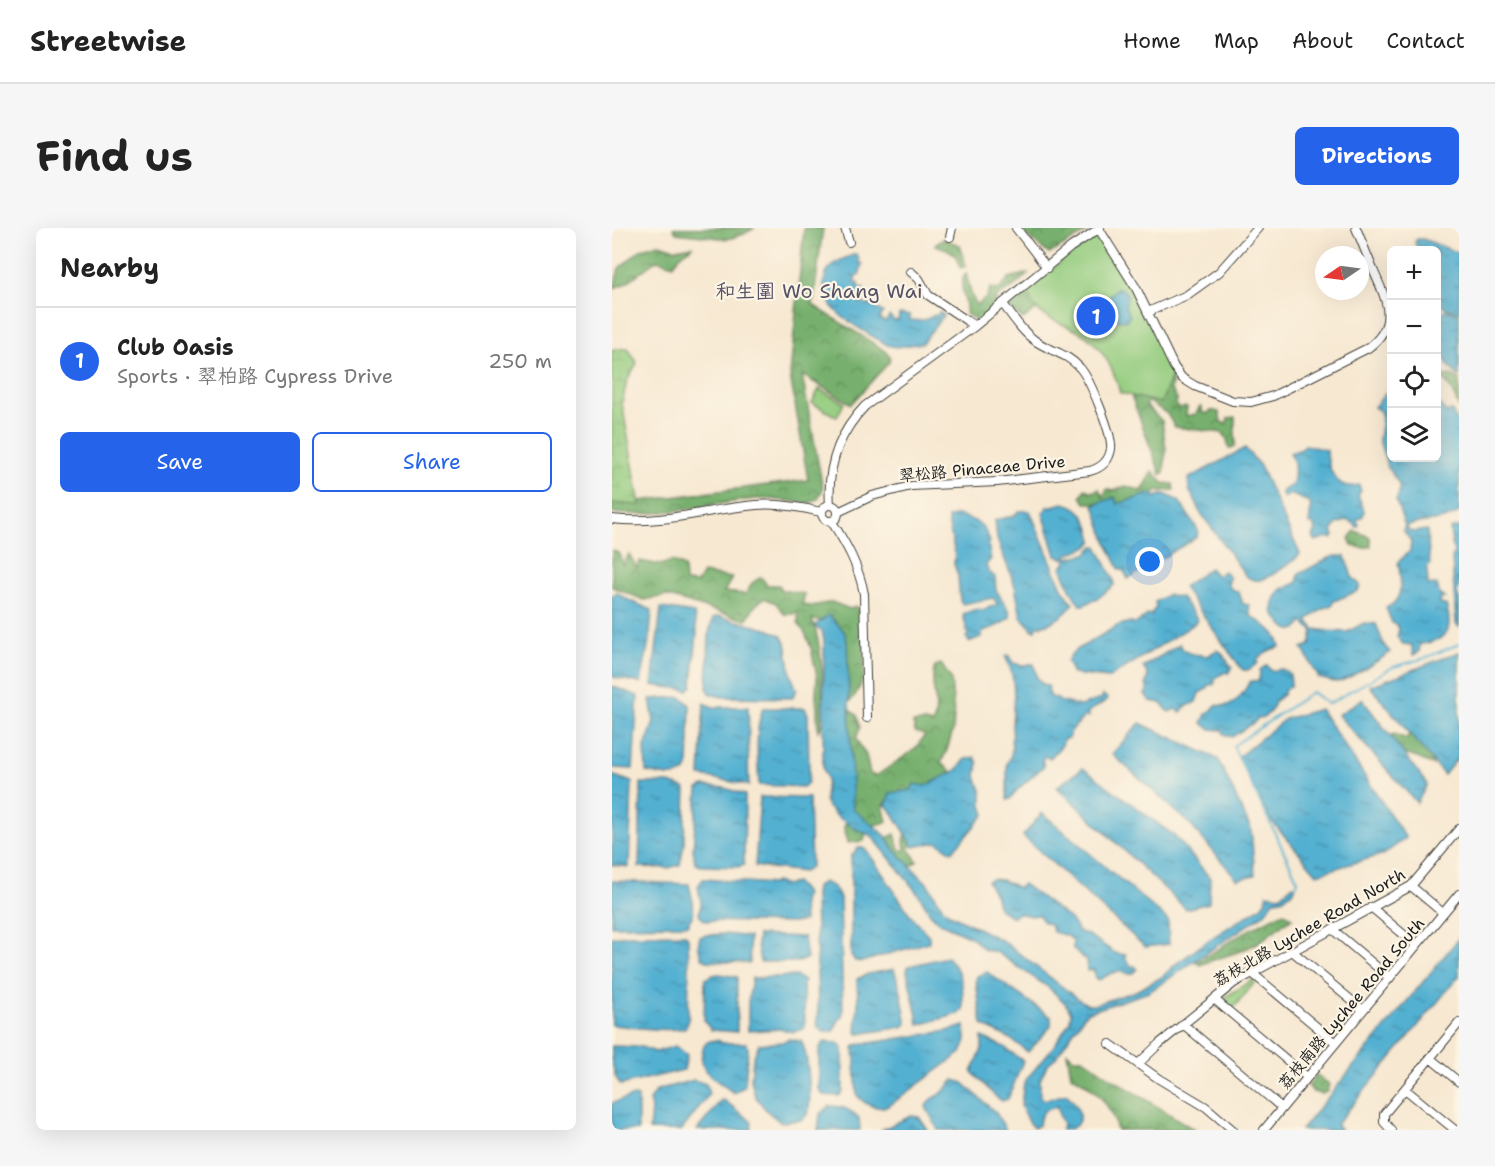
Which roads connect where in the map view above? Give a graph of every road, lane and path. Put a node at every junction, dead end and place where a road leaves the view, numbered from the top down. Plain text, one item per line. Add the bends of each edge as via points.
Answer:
1 (844, 228) edge
2 (952, 228) edge
3 (1016, 228) edge
4 (1099, 228) edge
5 (1258, 228) edge
6 (1356, 228) edge
7 (951, 237) dead end
8 (849, 242) dead end
9 (1047, 268) junction
10 (911, 272) dead end
11 (1003, 304) junction
12 (1148, 312) junction
13 (975, 326) junction
14 (830, 505) junction
15 (821, 512) junction
16 (838, 512) junction
17 (612, 519) edge
18 (831, 522) junction
19 (867, 718) dead end
20 (1459, 829) edge
21 (1411, 886) junction
22 (1459, 894) edge
23 (1371, 908) junction
24 (1443, 913) junction
25 (1332, 929) junction
26 (1416, 945) junction
27 (1292, 951) junction
28 (1252, 973) junction
29 (1390, 978) junction
30 (1214, 999) junction
31 (1363, 1010) junction
32 (1183, 1024) junction
33 (1458, 1027) edge
34 (1336, 1043) junction
35 (1110, 1044) dead end
36 (1430, 1058) junction
37 (1138, 1064) junction
38 (1307, 1077) junction
39 (1459, 1082) edge
40 (1405, 1089) junction
41 (1282, 1108) junction
42 (1233, 1130) edge
43 (1264, 1130) edge
44 (1391, 1130) edge
45 (1455, 1130) edge

1 - 8 street
2 - 7 street
3 - 9 street
4 - 9 street
4 - 12 street
5 - 12 street via 1220,272 1187,295
6 - 12 street via 1387,303 1385,329 1368,348 1266,399 1233,401 1186,381 1174,367
9 - 11 street
10 - 13 street via 928,295
11 - 13 street
11 - 16 street, 翠松路 Pinaceae Drive via 1032,339 1071,360 1086,374 1111,440 1106,461 1095,470 1081,472 898,488
13 - 14 street via 881,392 858,413 833,458
14 - 15 street
14 - 16 street
15 - 17 street via 756,505 654,520
15 - 18 street
16 - 18 street
18 - 19 street via 851,554 864,594
20 - 21 street, 荔枝北路 Lychee Road North
21 - 23 street, 荔枝北路 Lychee Road North
21 - 24 street
22 - 24 street, 荔枝南路 Lychee Road South
23 - 25 street, 荔枝北路 Lychee Road North
23 - 26 street
24 - 26 street, 荔枝南路 Lychee Road South
25 - 27 street, 荔枝北路 Lychee Road North
25 - 29 street
26 - 29 street, 荔枝南路 Lychee Road South
27 - 28 street, 荔枝北路 Lychee Road North
27 - 31 street
28 - 30 street, 荔枝北路 Lychee Road North
28 - 34 street
29 - 31 street, 荔枝南路 Lychee Road South
30 - 32 street, 荔枝北路 Lychee Road North
30 - 38 street
31 - 34 street, 荔枝南路 Lychee Road South
32 - 37 street, 荔枝北路 Lychee Road North
32 - 41 street
33 - 36 street
34 - 38 street, 荔枝南路 Lychee Road South
35 - 37 street
36 - 39 street
36 - 40 street
37 - 42 street via 1206,1107
38 - 41 street, 荔枝南路 Lychee Road South
40 - 44 street via 1384,1114
40 - 45 street
41 - 43 street, 荔枝南路 Lychee Road South

